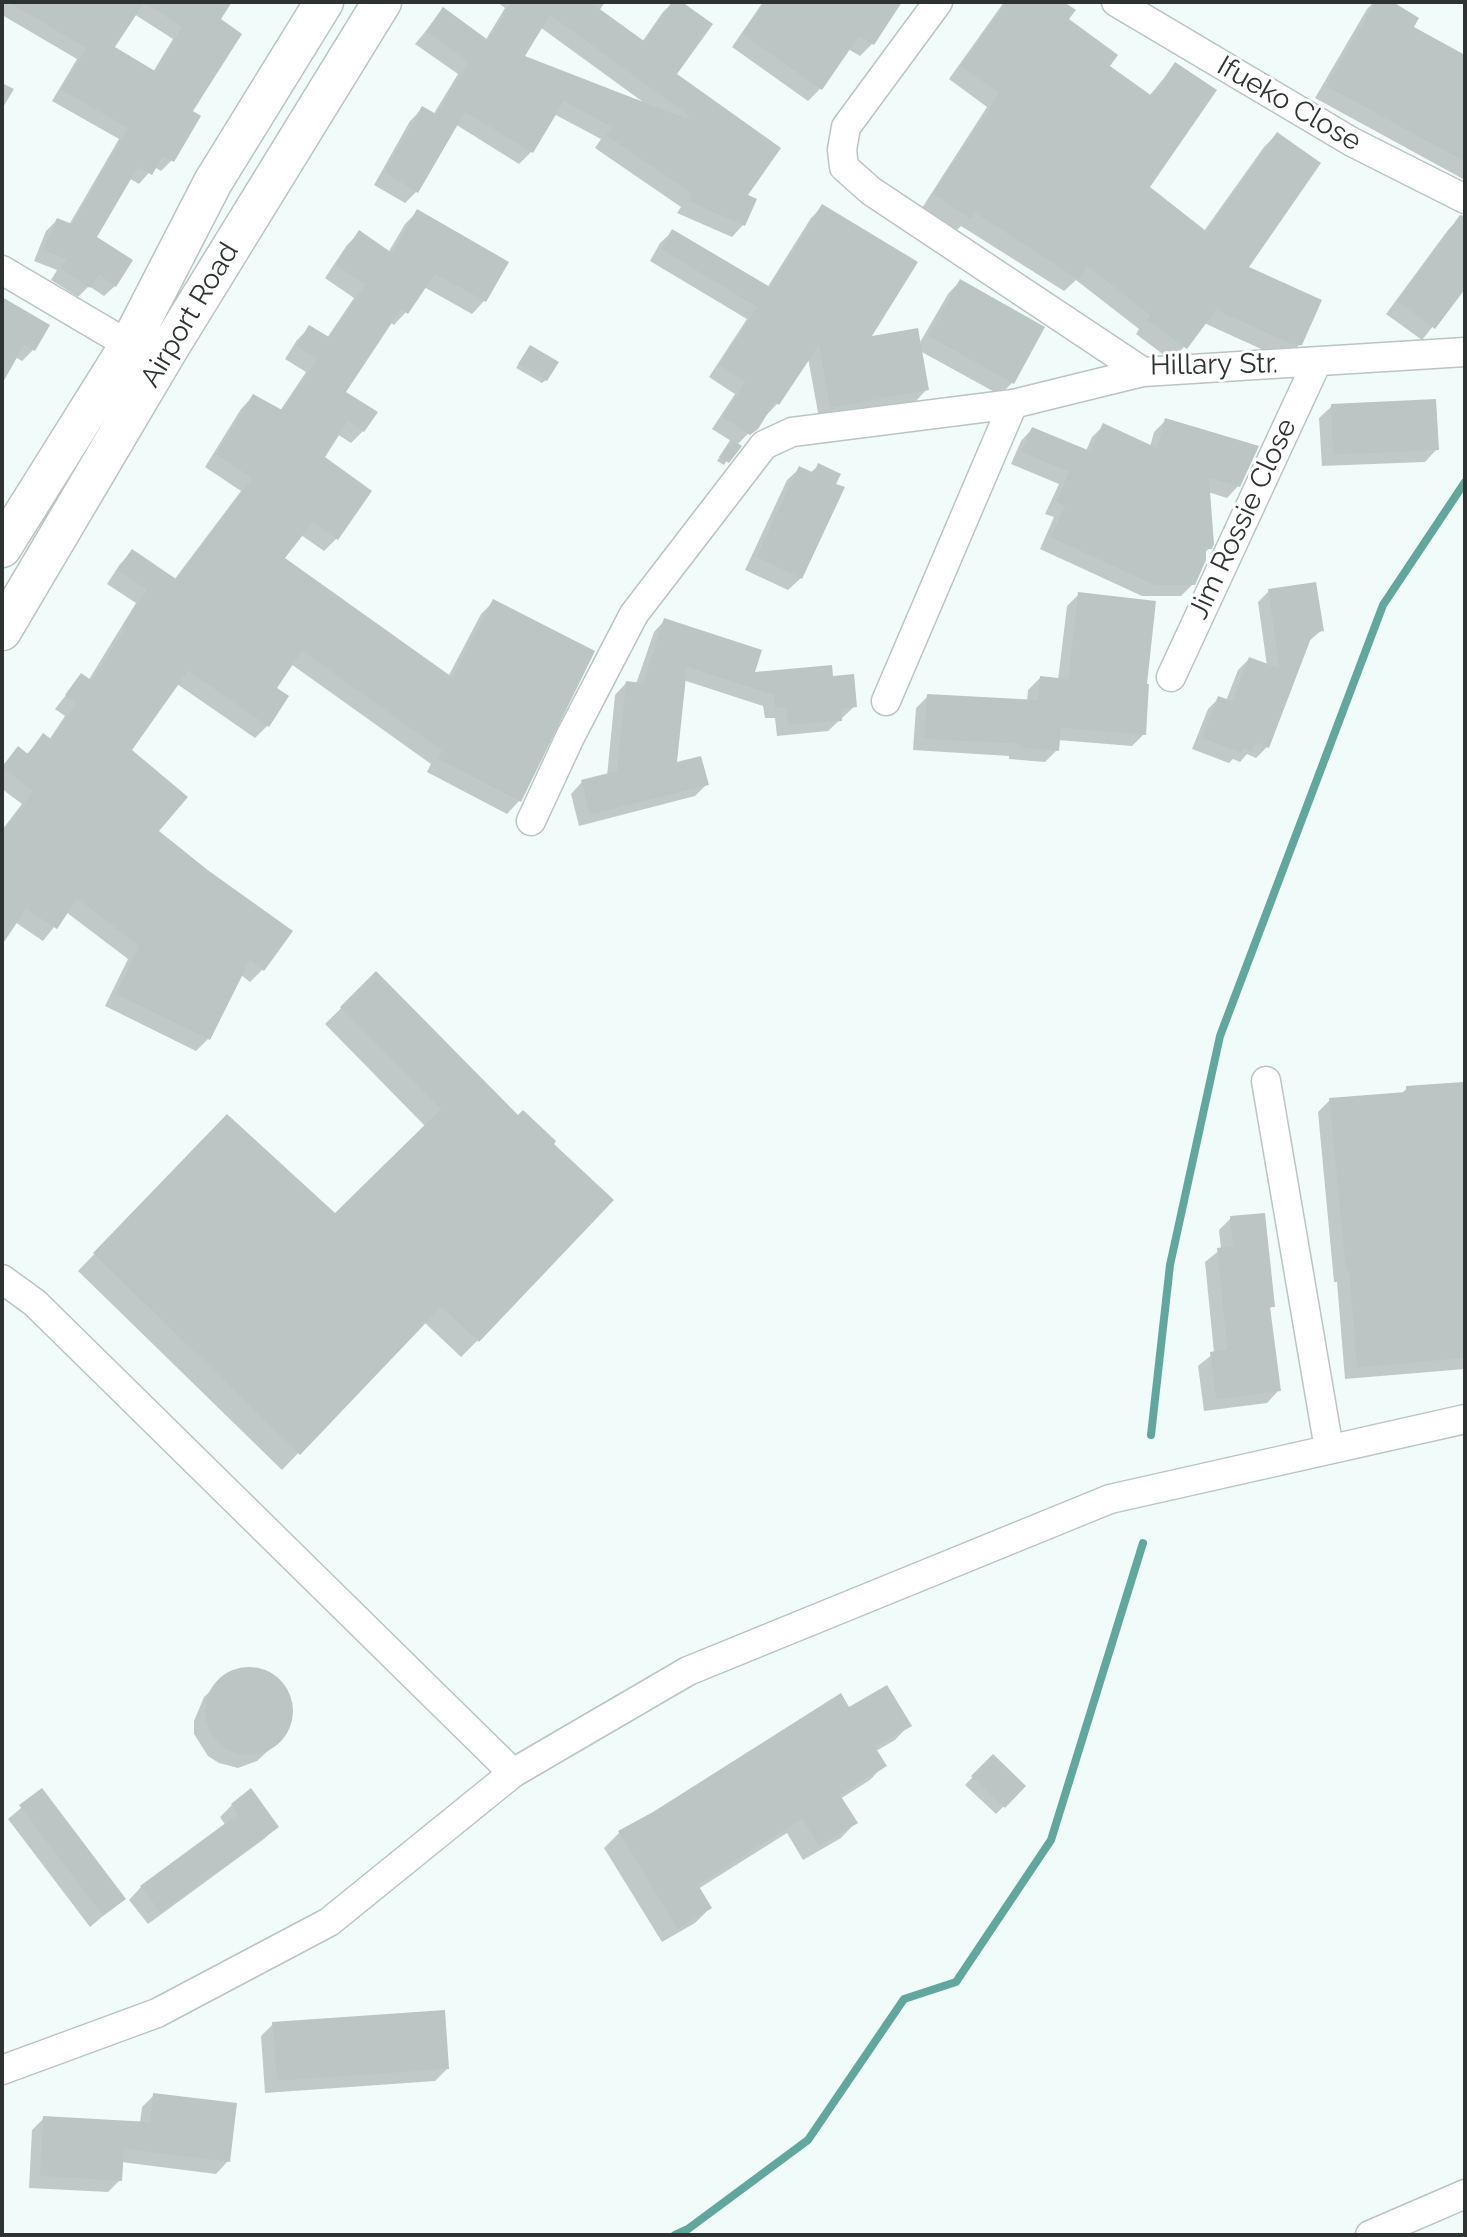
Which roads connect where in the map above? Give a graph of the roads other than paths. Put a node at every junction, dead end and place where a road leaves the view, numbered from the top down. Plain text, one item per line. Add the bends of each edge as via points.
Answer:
1 (324, 2) edge
2 (382, 2) edge
3 (938, 2) edge
4 (1116, 2) edge
5 (1465, 199) edge
6 (2, 270) edge
7 (129, 345) junction
8 (1465, 352) edge
9 (1317, 362) junction
10 (1143, 372) junction
11 (1013, 404) junction
12 (2, 548) edge
13 (2, 631) edge
14 (1171, 677) dead end
15 (886, 701) dead end
16 (531, 821) dead end
17 (1266, 1081) dead end
18 (2, 1279) edge
19 (1465, 1419) edge
20 (1329, 1449) junction
21 (513, 1773) junction
22 (2, 2070) edge
23 (1465, 2194) edge
24 (1370, 2235) edge

1 - 7 main road, Airport Road via 213,182
2 - 13 main road, Airport Road
3 - 10 street, Hillary Str. via 846,127 844,167 871,191
4 - 5 street, Ifueko Close via 1352,142
6 - 7 street
7 - 12 main road, Airport Road
8 - 9 street, Hillary Str.
9 - 10 street, Hillary Str.
9 - 14 street, Jim Rossie Close
10 - 11 street
11 - 15 street
11 - 16 street via 792,432 764,445 634,614
17 - 20 street
18 - 21 street via 35,1303
19 - 20 street
20 - 21 street via 1110,1499 688,1671
21 - 22 street via 329,1922 157,2013
23 - 24 street

